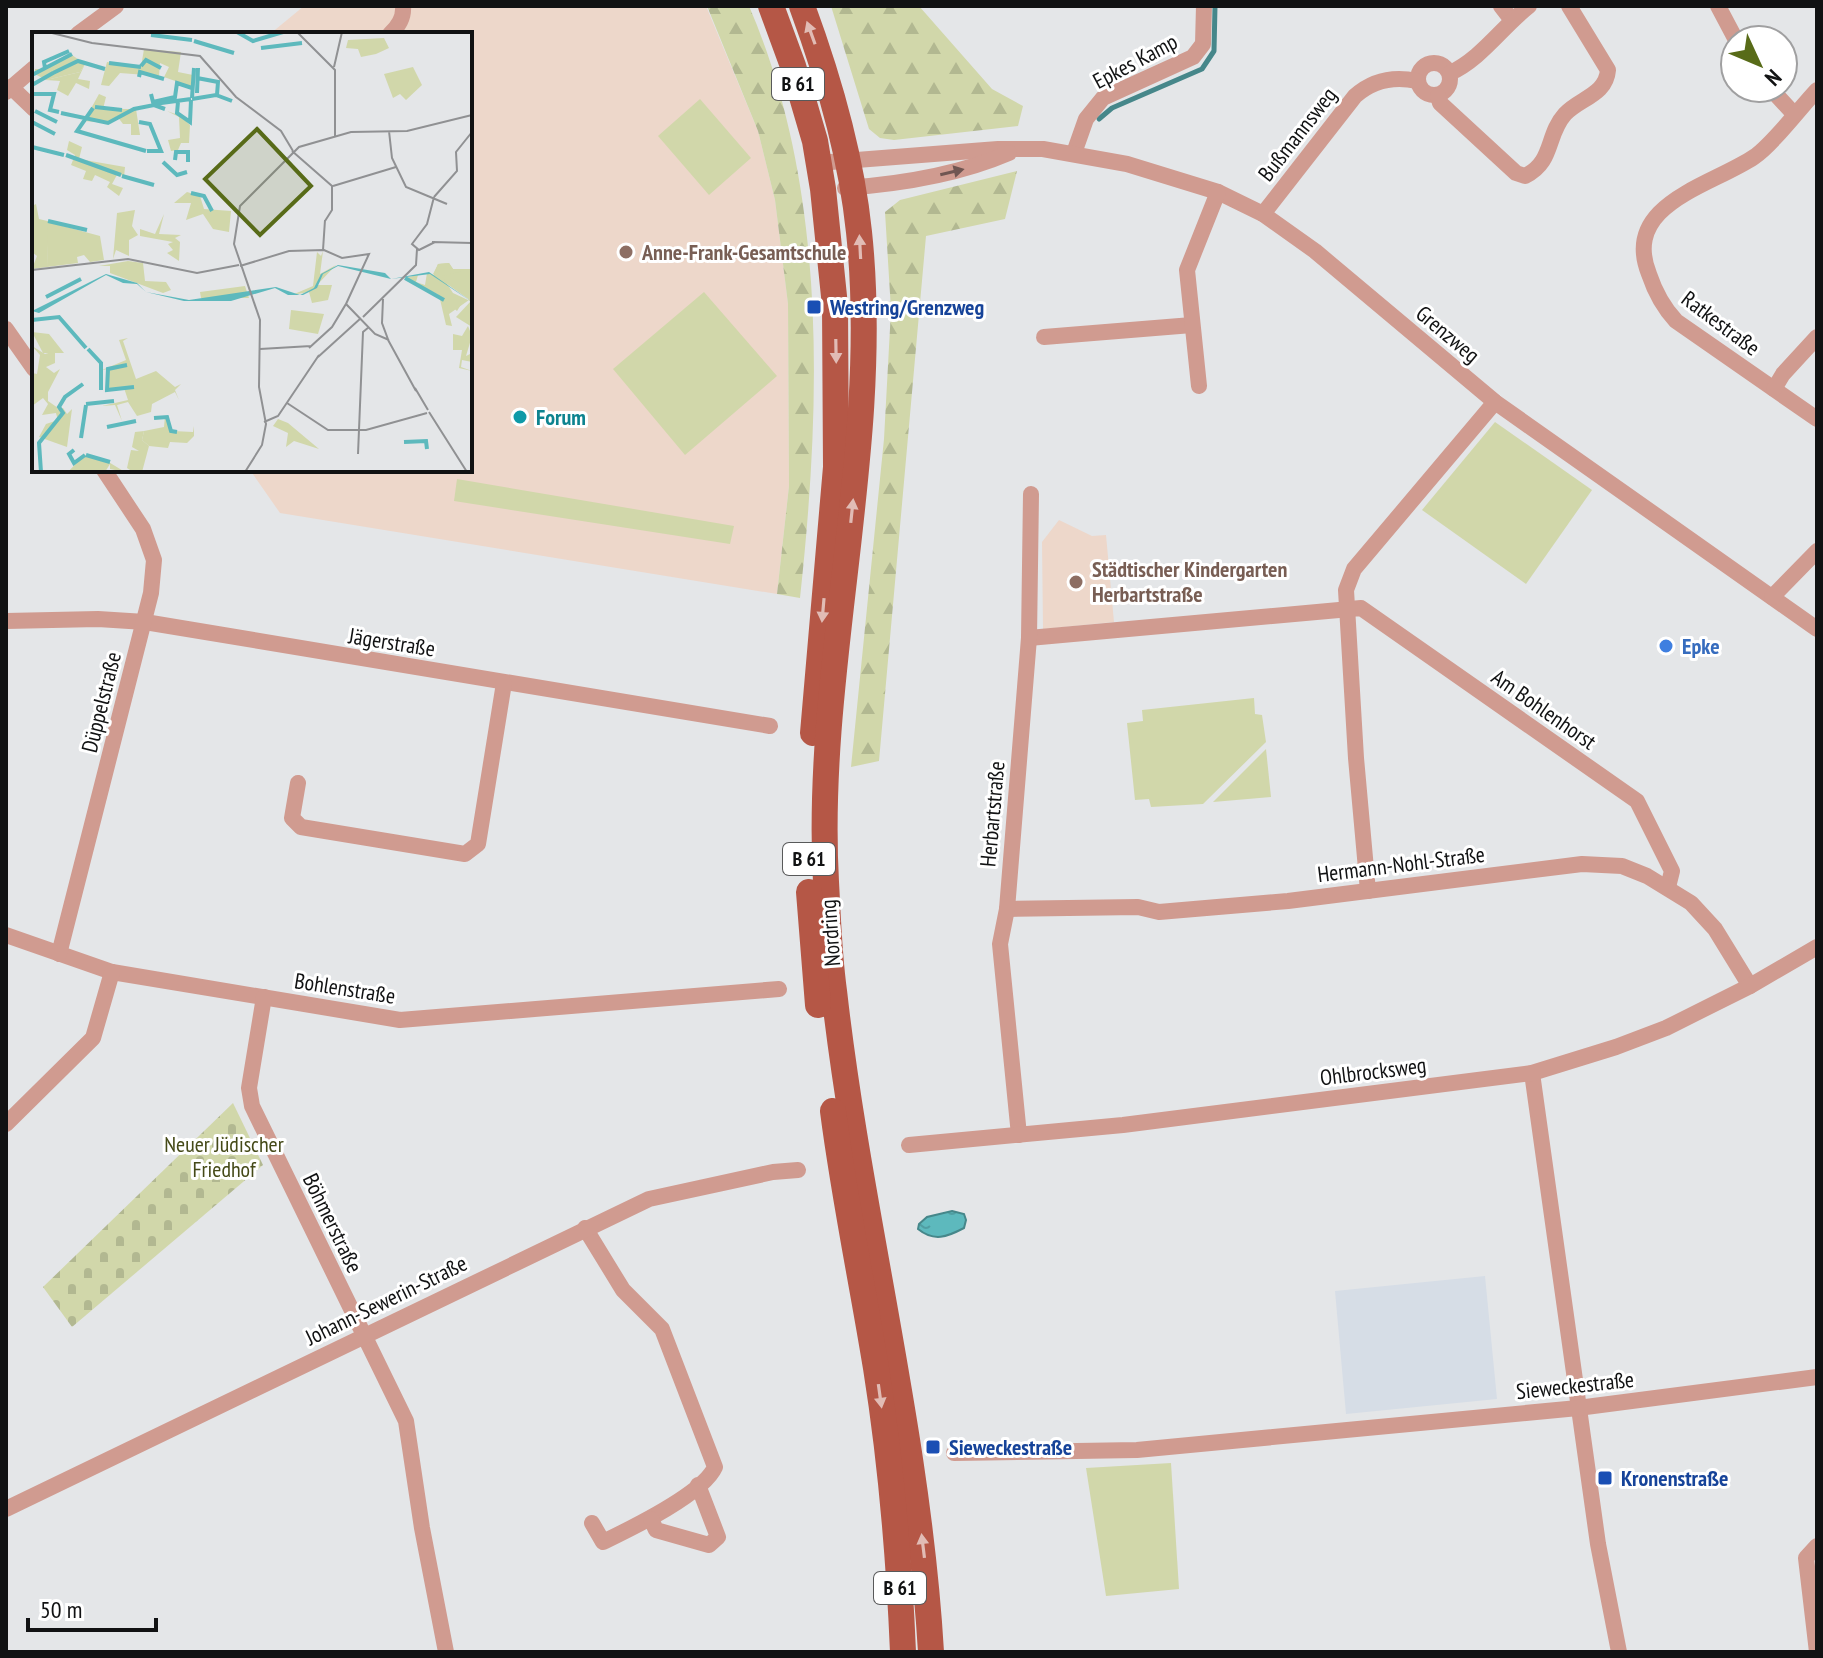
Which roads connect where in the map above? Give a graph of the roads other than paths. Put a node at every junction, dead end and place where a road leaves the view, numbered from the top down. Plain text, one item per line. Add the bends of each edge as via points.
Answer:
1 (116, 6) edge
2 (403, 6) edge
3 (771, 6) edge
4 (802, 6) edge
5 (1204, 6) edge
6 (1529, 6) edge
7 (1569, 6) edge
8 (1718, 6) edge
9 (1506, 13) edge
10 (1728, 24) edge
11 (81, 32) edge
12 (392, 32) edge
13 (32, 70) edge
14 (1450, 73) junction
15 (1417, 81) junction
16 (9, 90) edge
17 (1817, 90) edge
18 (1438, 96) junction
19 (1785, 104) edge
20 (32, 107) edge
21 (1794, 114) junction
22 (1018, 149) junction
23 (1074, 153) junction
24 (851, 174) junction
25 (821, 176) junction
26 (1218, 192) junction
27 (1263, 214) junction
28 (1192, 325) junction
29 (6, 329) edge
30 (1044, 337) dead end
31 (1817, 337) edge
32 (32, 366) edge
33 (1199, 386) dead end
34 (1774, 389) junction
35 (1495, 402) junction
36 (1817, 419) edge
37 (105, 472) edge
38 (1031, 494) dead end
39 (1817, 551) edge
40 (1772, 597) junction
41 (1346, 608) junction
42 (6, 621) edge
43 (145, 622) junction
44 (1817, 629) edge
45 (1029, 638) junction
46 (504, 683) junction
47 (770, 726) dead end
48 (298, 783) dead end
49 (1668, 887) junction
50 (1368, 891) junction
51 (1007, 909) junction
52 (6, 935) edge
53 (1817, 947) edge
54 (59, 954) junction
55 (112, 972) junction
56 (1750, 986) junction
57 (779, 989) dead end
58 (264, 997) junction
59 (1532, 1073) junction
60 (6, 1124) edge
61 (1019, 1135) junction
62 (909, 1145) dead end
63 (798, 1170) dead end
64 (585, 1228) junction
65 (363, 1336) junction
66 (1817, 1377) edge
67 (1578, 1408) junction
68 (954, 1453) dead end
69 (698, 1485) junction
70 (6, 1509) edge
71 (651, 1519) junction
72 (592, 1523) dead end
73 (1817, 1546) edge
74 (446, 1652) edge
75 (903, 1652) edge
76 (931, 1652) edge
77 (1619, 1652) edge
78 (1817, 1652) edge

1 - 11 street
2 - 12 street
3 - 25 main road, B 61 via 793,66
24 -> 4 main road, B 61
5 - 23 street, Epkes Kamp via 1203,44 1193,57 1103,98 1086,119
6 - 9 street
7 - 18 street via 1608,70 1607,80 1565,114 1538,170 1525,176 1516,173
8 - 10 street
9 - 14 street via 1465,66
13 - 16 street
14 - 15 street, Bußmannsweg via 1442,64 1430,62 1420,69
14 - 18 street via 1451,82
15 - 18 street via 1424,93
15 - 27 street, Bußmannsweg via 1401,78 1367,86
16 - 20 street
17 - 21 street, Ratkestraße
19 - 21 street
21 - 34 street, Ratkestraße via 1756,156 1669,203 1654,217 1643,258 1664,309 1676,321
22 - 23 street, Grenzweg
22 - 24 street, Grenzweg
24 -> 22 street, Grenzweg via 910,181 980,165
23 - 26 street, Grenzweg via 1175,176
24 - 25 street, Grenzweg
24 - 25 street, Grenzweg
76 -> 24 main road, Nordring / B 61 via 911,1455 833,989 826,876 832,703 859,437 863,310
25 -> 75 main road, Nordring / B 61 via 835,306 837,434 814,700 812,956 839,1159 877,1370 900,1572
26 - 27 street, Grenzweg
26 - 28 street via 1187,270
27 - 35 street, Grenzweg
28 - 30 street
28 - 33 street
29 - 32 street
31 - 34 street
34 - 36 street, Ratkestraße
35 - 40 street, Grenzweg
35 - 41 street via 1354,569
37 - 43 street, Düppelstraße via 143,529 154,560
38 - 45 street, Herbartstraße
39 - 40 street
40 - 44 street, Grenzweg
41 - 45 street, Am Bohlenhorst
41 - 49 street, Am Bohlenhorst via 1361,608 1637,801 1672,871
41 - 50 street
42 - 43 street, Jägerstraße
43 - 46 street, Jägerstraße
43 - 54 street, Düppelstraße
45 - 51 street, Herbartstraße
46 - 47 street, Jägerstraße
46 - 48 street via 478,844 465,854 301,827 292,818
49 - 50 street, Hermann-Nohl-Straße via 1622,866 1582,864
49 - 56 street, Hermann-Nohl-Straße via 1704,915
50 - 51 street, Hermann-Nohl-Straße via 1159,912 1138,907
51 - 61 street, Herbartstraße via 1000,944
52 - 54 street, Bohlenstraße
53 - 56 street, Ohlbrocksweg
54 - 55 street, Bohlenstraße
55 - 58 street, Bohlenstraße
55 - 60 street via 93,1038
56 - 59 street, Ohlbrocksweg via 1666,1028
57 - 58 street, Bohlenstraße via 400,1020
58 - 65 street, Böhmerstraße via 249,1088 252,1106
59 - 61 street, Ohlbrocksweg
59 - 67 street
61 - 62 street, Ohlbrocksweg
63 - 64 street, Johann-Sewerin-Straße via 649,1199
64 - 65 street, Johann-Sewerin-Straße
64 - 69 street via 623,1290 662,1329 715,1467
65 - 70 street, Johann-Sewerin-Straße
65 - 74 street, Böhmerstraße via 406,1421
66 - 67 street, Sieweckestraße
67 - 68 street, Sieweckestraße via 1137,1450
67 - 77 street
69 - 71 street
69 - 71 street via 718,1537 709,1545 656,1530
71 - 72 street via 603,1542
73 - 78 street via 1806,1558

